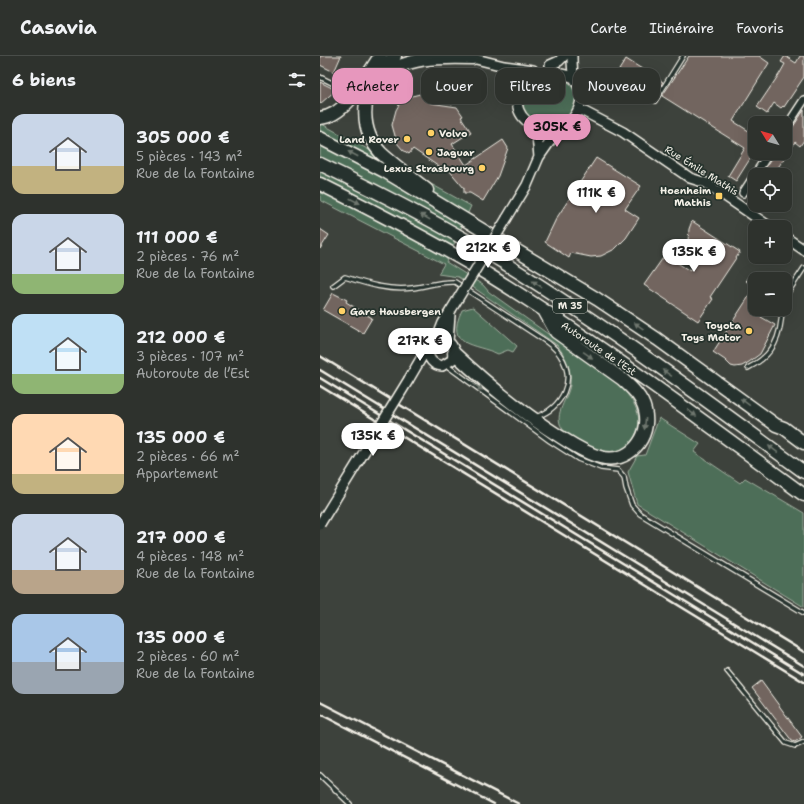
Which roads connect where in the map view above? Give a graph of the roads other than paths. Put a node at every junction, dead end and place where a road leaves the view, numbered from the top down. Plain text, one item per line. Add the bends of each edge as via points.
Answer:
1 (380, 56) edge
2 (395, 56) edge
3 (564, 56) edge
4 (572, 56) edge
5 (683, 56) edge
6 (469, 57) edge
7 (504, 66) joint
8 (548, 66) junction
9 (383, 68) edge
10 (396, 68) edge
11 (518, 68) edge
12 (540, 68) edge
13 (573, 68) edge
14 (320, 77) edge
15 (573, 77) edge
16 (332, 83) edge
17 (660, 93) edge
18 (804, 100) edge
19 (366, 104) edge
20 (518, 104) edge
21 (580, 104) edge
22 (579, 109) junction
23 (320, 118) edge
24 (792, 118) edge
25 (532, 124) junction
26 (560, 127) junction
27 (320, 138) edge
28 (539, 157) junction
29 (764, 160) edge
30 (320, 164) edge
31 (320, 184) edge
32 (743, 193) dead end
33 (462, 218) junction
34 (760, 220) edge
35 (792, 242) edge
36 (804, 250) edge
37 (804, 268) edge
38 (333, 286) dead end
39 (792, 286) edge
40 (451, 310) junction
41 (544, 311) junction
42 (781, 316) edge
43 (436, 341) junction
44 (448, 342) junction
45 (428, 350) junction
46 (454, 353) junction
47 (434, 364) junction
48 (446, 365) junction
49 (748, 368) dead end
50 (409, 379) junction
51 (528, 420) junction
52 (776, 425) junction
53 (804, 442) edge
54 (804, 450) edge
55 (804, 472) edge
56 (804, 495) edge
57 (320, 524) edge
58 (804, 613) edge
59 (727, 671) dead end
60 (804, 742) edge
61 (320, 775) edge
62 (350, 804) edge

1 - 23 highway via 348,102 334,113
2 - 9 highway
3 - 8 street
4 - 13 street
5 - 17 lane
6 - 7 street
6 - 10 highway via 444,57 410,62
7 - 11 street
8 - 12 street
8 - 15 street via 558,66
14 - 16 lane
18 - 24 street
19 - 33 highway via 366,124 375,144 391,161
20 - 25 street via 520,111
21 - 22 street
22 - 26 street via 573,119
22 - 34 street, Rue Émile Mathis via 623,132 690,178 706,184
25 - 26 street via 544,129
25 - 28 street via 537,135
26 - 28 street
33 -> 27 highway via 386,172
28 - 40 street, bridge via 527,185
29 - 32 street
55 -> 30 highway, Autoroute de l’Est / M 35 via 610,332 501,261 416,212
31 -> 41 highway, Autoroute de l’Est / M 35 via 447,250
52 -> 33 highway via 622,315
35 - 36 street
37 - 39 lane
38 - 51 lane via 345,277 377,287 396,289 455,282 550,344 559,354 566,371 565,391 554,408 546,414
40 - 43 street
40 - 44 street
41 -> 51 highway via 556,332 636,392 645,409 646,427 636,448 624,456 608,459 581,450
41 -> 56 highway, Autoroute de l’Est / M 35
42 - 49 lane via 775,344 763,359
43 - 44 street
43 - 45 street
44 - 46 street via 453,346
45 - 47 street via 429,358
45 - 50 street via 422,355
46 - 48 street via 452,360
46 - 51 highway
47 - 48 street
47 - 50 street via 421,368
48 -> 51 lane
50 - 57 street, bridge
51 - 58 lane via 550,441 578,459 601,468 618,470 624,476 632,504 640,514
52 - 53 highway
52 - 54 highway
59 - 60 lane via 786,744 795,746
61 - 62 lane

